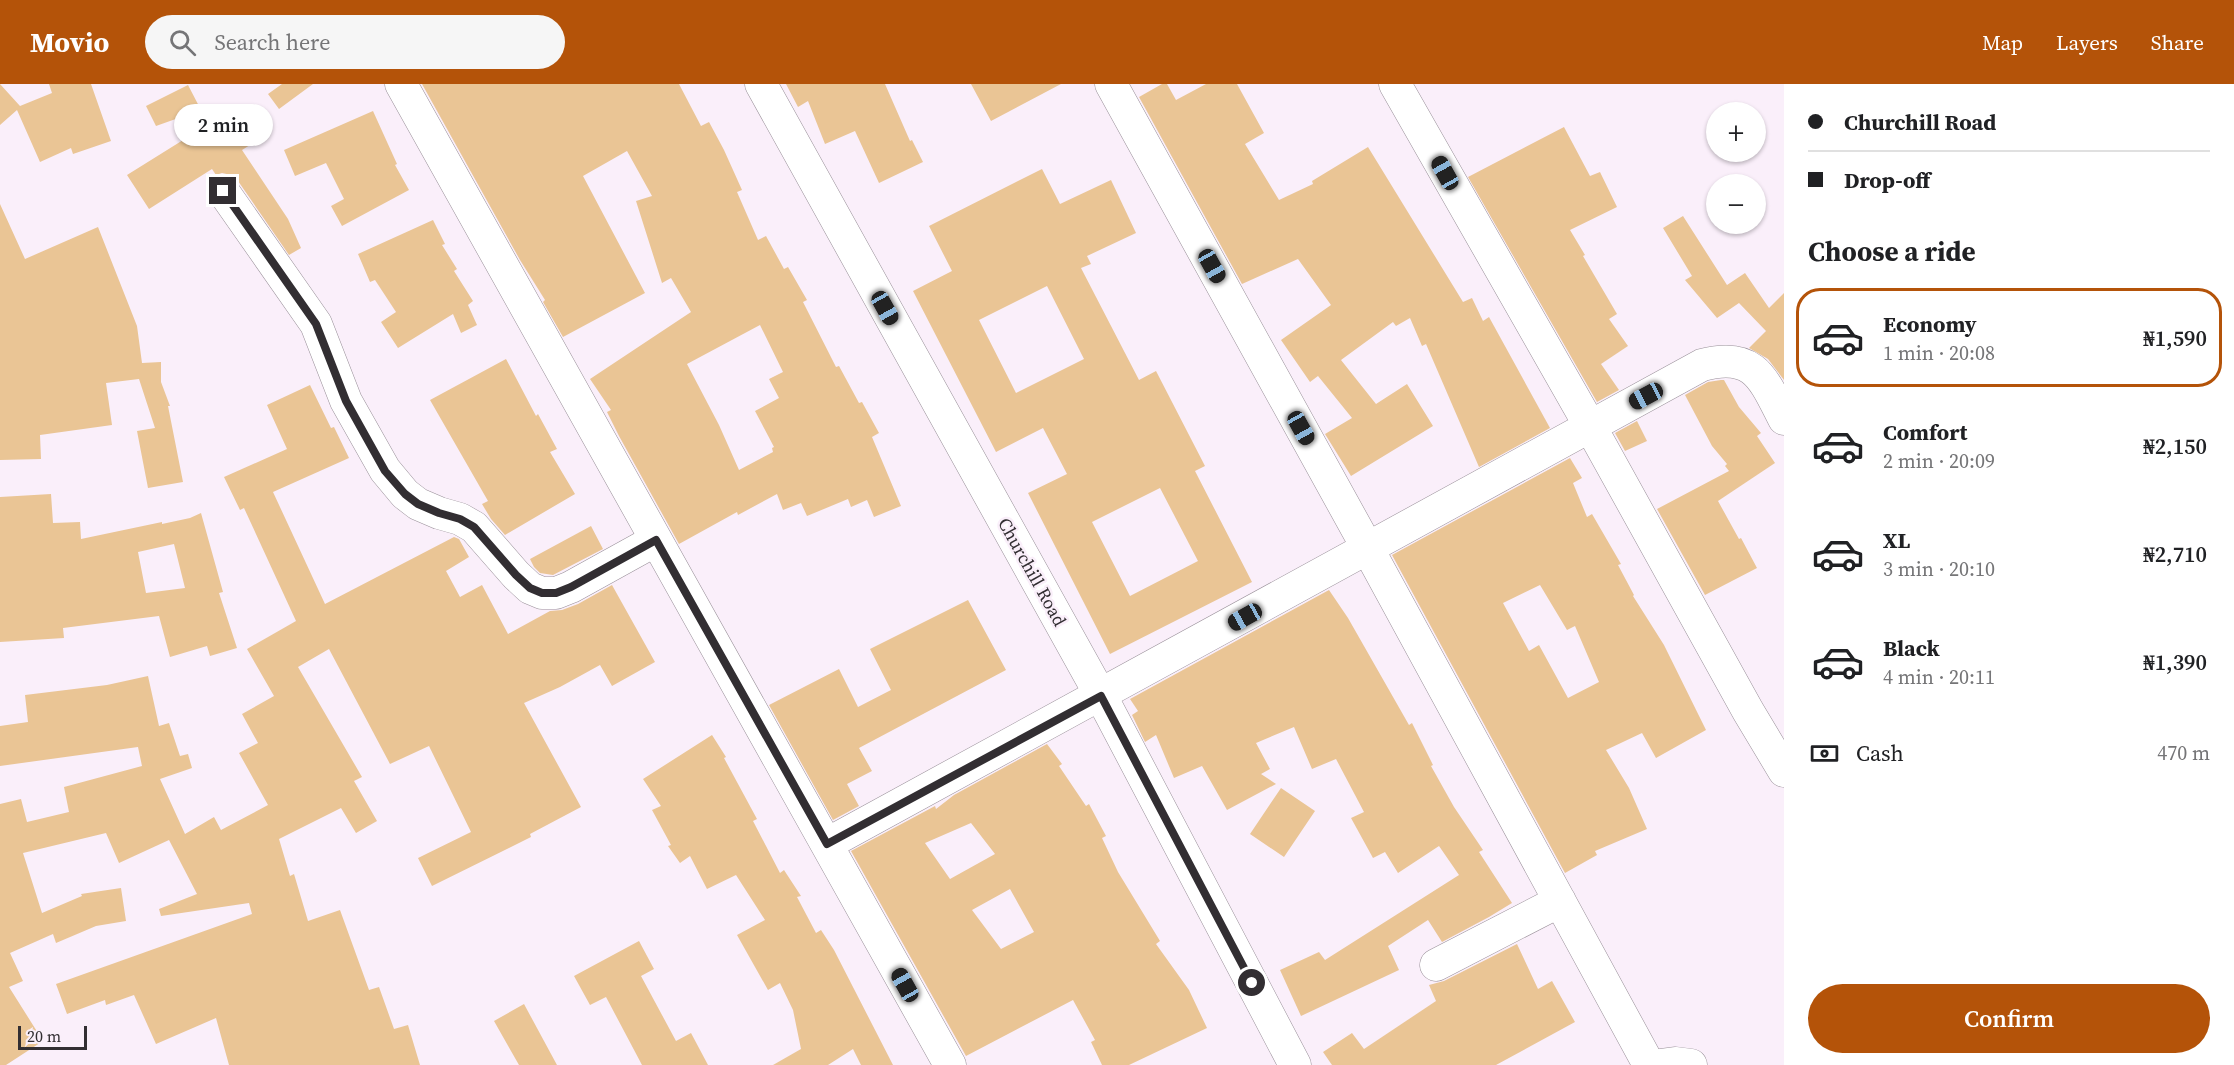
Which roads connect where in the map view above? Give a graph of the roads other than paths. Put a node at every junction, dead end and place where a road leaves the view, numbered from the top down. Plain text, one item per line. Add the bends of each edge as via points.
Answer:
1 (401, 84) edge
2 (761, 84) edge
3 (1111, 84) edge
4 (1395, 84) edge
5 (223, 191) dead end
6 (1784, 419) edge
7 (1590, 426) junction
8 (656, 540) junction
9 (1368, 549) junction
10 (1101, 696) junction
11 (1784, 771) edge
12 (827, 844) junction
13 (1560, 901) junction
14 (1436, 965) dead end
15 (950, 1065) edge
16 (1295, 1065) edge
17 (1648, 1065) edge
18 (1660, 1065) edge
19 (1691, 1065) edge

1 - 8 street
2 - 10 street, Churchill Road
3 - 9 street
4 - 7 street
5 - 8 street via 316,324 346,401 385,471 405,494 418,504 474,527 516,575 542,593 571,587
6 - 7 street via 1764,381 1752,368 1720,360 1702,365
7 - 9 street
7 - 11 street
8 - 12 street
9 - 10 street
9 - 13 street
10 - 12 street
10 - 16 street, Churchill Road
12 - 15 street
13 - 14 street
13 - 17 street
18 - 19 street

